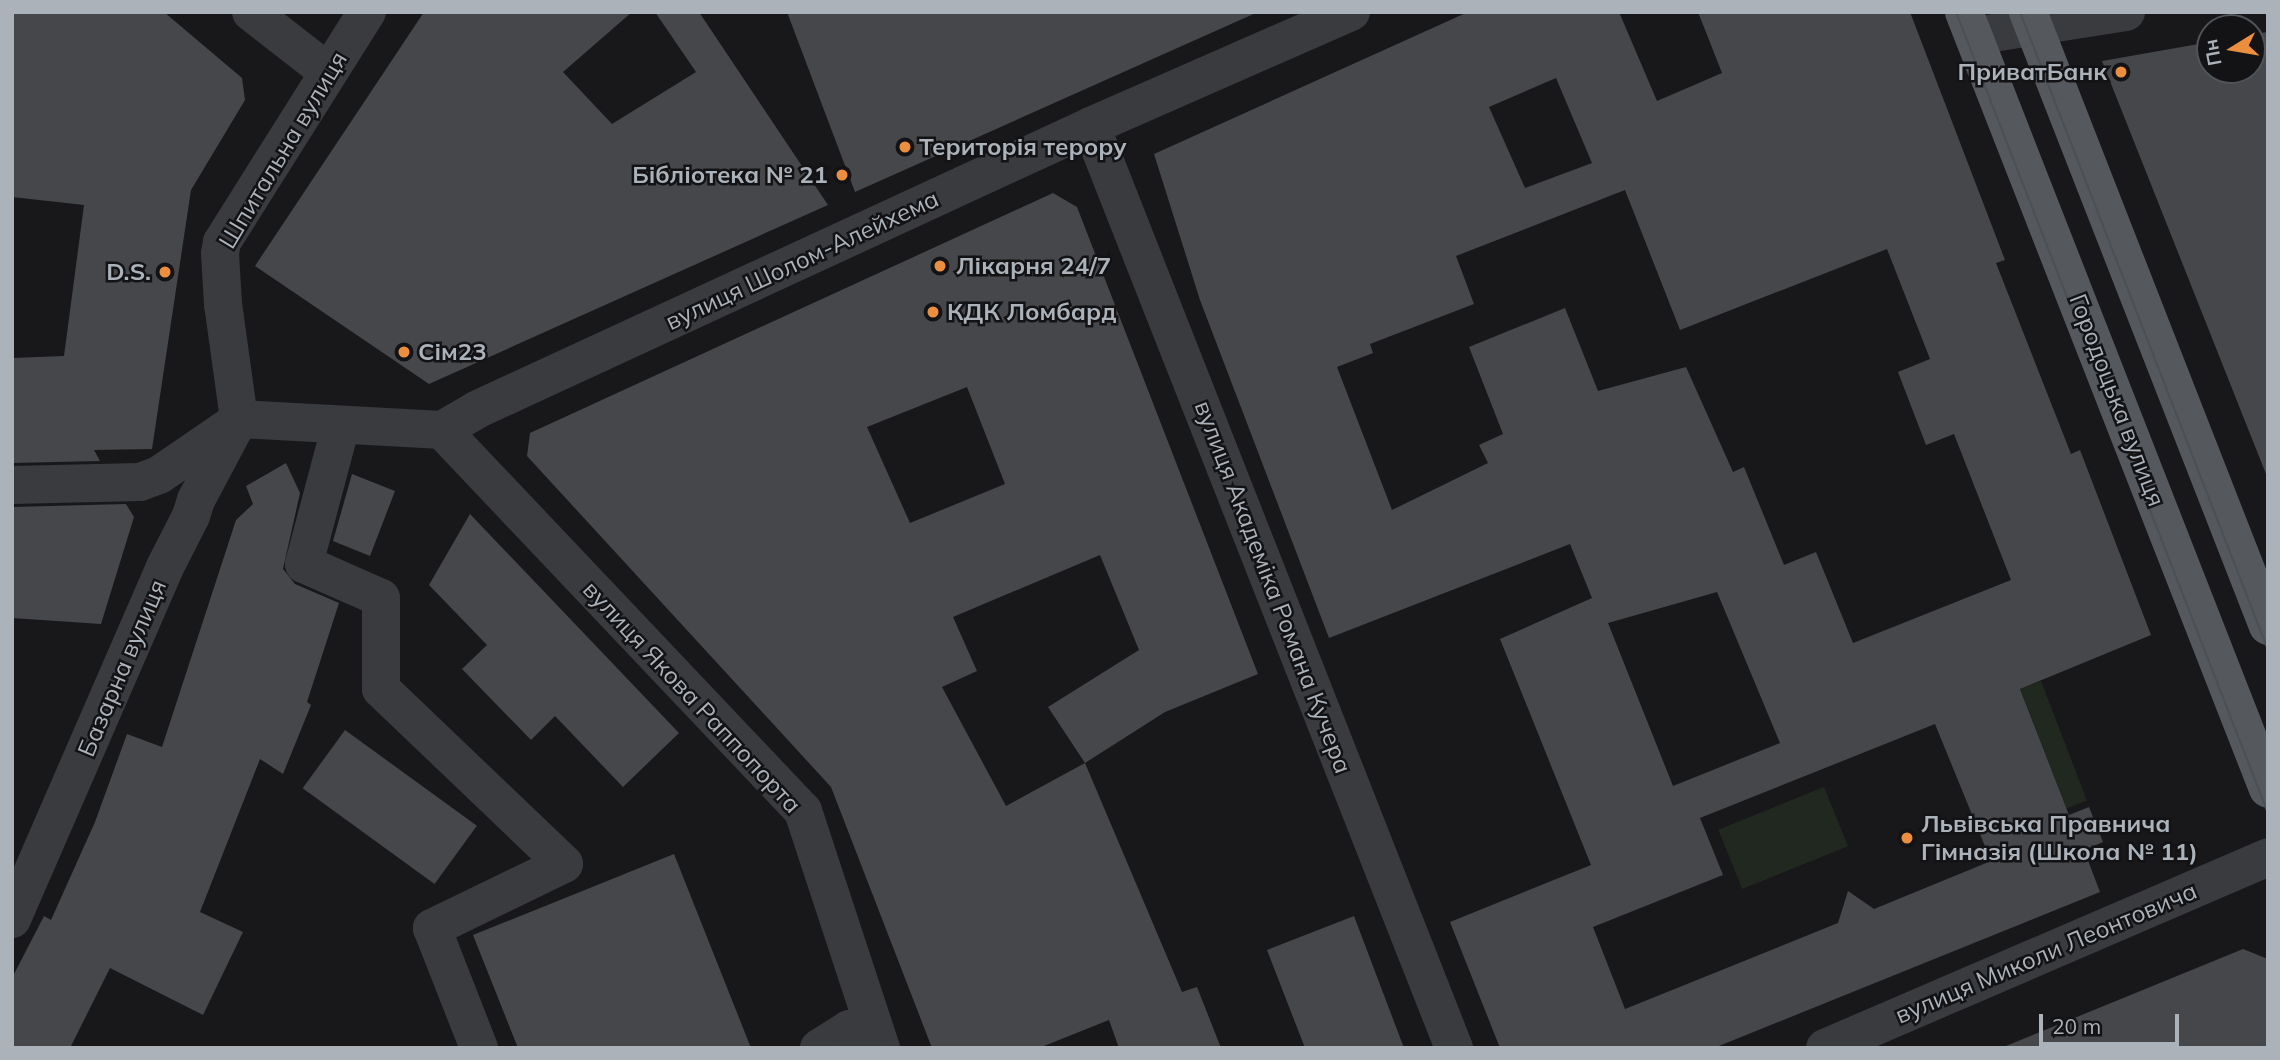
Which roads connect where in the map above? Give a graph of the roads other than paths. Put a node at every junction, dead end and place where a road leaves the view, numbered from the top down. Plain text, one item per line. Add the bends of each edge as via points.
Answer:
1 (251, 12) edge
2 (367, 12) edge
3 (1351, 12) edge
4 (2126, 12) edge
5 (2031, 20) edge
6 (1969, 24) edge
7 (328, 72) junction
8 (1091, 127) junction
9 (239, 419) junction
10 (341, 425) junction
11 (442, 430) junction
12 (12, 485) edge
13 (2268, 626) edge
14 (2268, 789) edge
15 (2268, 857) edge
16 (12, 919) edge
17 (479, 1048) edge
18 (819, 1048) edge
19 (869, 1048) edge
20 (881, 1048) edge
21 (1454, 1048) edge
22 (1825, 1048) edge

1 - 7 street
2 - 7 street, Шпитальна вулиця
3 - 8 street, вулиця Шолом-Алейхема
4 - 5 street
5 - 6 street
5 - 13 main road
6 - 14 main road, Городоцька вулиця
7 - 9 street, Шпитальна вулиця via 222,243 223,304
8 - 11 street, вулиця Шолом-Алейхема via 476,410
8 - 21 street, вулиця Академіка Романа Кучера
9 - 10 street
9 - 12 street via 159,475 140,482
9 - 16 street, Базарна вулиця via 165,567
10 - 11 street
10 - 17 street via 304,564 381,598 381,688 564,864 432,928
11 - 20 street, вулиця Якова Раппопорта via 803,811
15 - 22 street, вулиця Миколи Леонтовича
18 - 19 street via 849,1029

